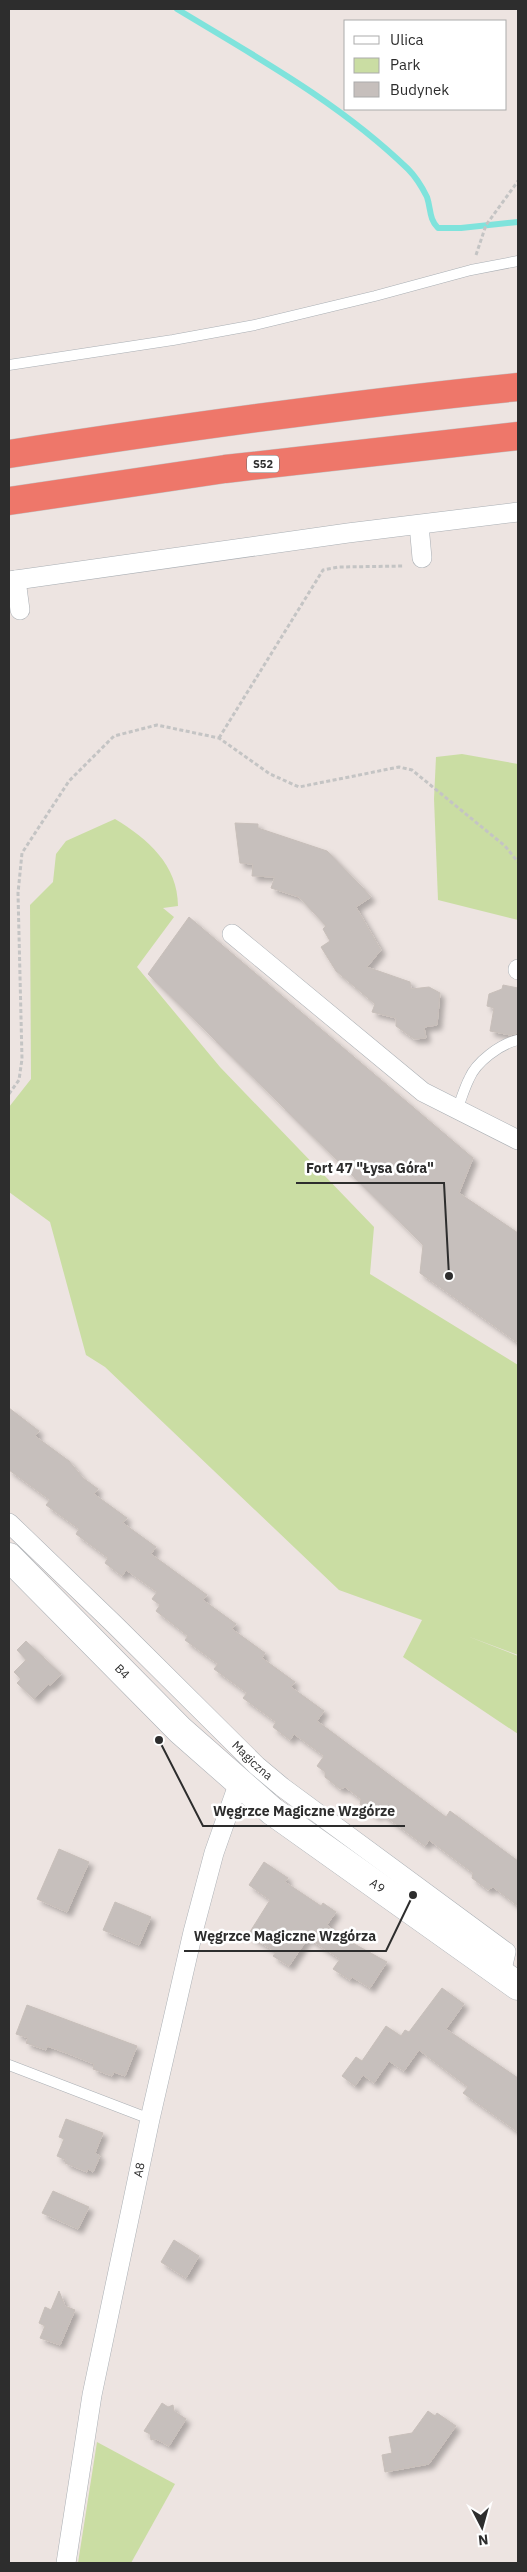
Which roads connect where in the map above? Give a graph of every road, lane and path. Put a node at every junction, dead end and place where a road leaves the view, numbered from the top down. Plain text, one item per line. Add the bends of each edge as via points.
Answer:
1 (518, 182) edge
2 (518, 261) edge
3 (471, 270) junction
4 (9, 365) edge
5 (518, 387) edge
6 (518, 436) edge
7 (9, 454) edge
8 (9, 502) edge
9 (518, 512) edge
10 (419, 526) junction
11 (422, 558) joint
12 (12, 580) edge
13 (20, 610) dead end
14 (219, 738) junction
15 (518, 862) edge
16 (232, 934) dead end
17 (518, 1040) edge
18 (9, 1094) edge
19 (458, 1110) junction
20 (518, 1140) edge
21 (9, 1523) edge
22 (9, 1557) edge
23 (239, 1782) junction
24 (509, 1980) edge
25 (9, 2065) edge
26 (150, 2119) junction
27 (66, 2563) edge

1 - 3 path via 486,225
2 - 3 lane
3 - 4 lane via 255,325
5 - 7 highway via 349,404
6 - 8 highway, S52 via 224,468
9 - 10 street
10 - 11 street
10 - 12 street
11 - 14 path via 411,565 397,567 322,570
12 - 13 street
14 - 15 path via 270,774 299,787 399,767 412,770 505,846
14 - 18 path via 157,725 114,736 69,781 22,853 18,893 22,1059 20,1080
16 - 19 street via 423,1092
17 - 19 lane via 489,1056 469,1077
19 - 20 street
21 - 24 street, Magiczna via 282,1788 506,1952
22 - 23 street, B4 via 180,1730
23 - 24 street, A9 via 272,1811
23 - 26 street, A8 via 214,1853
25 - 26 lane
26 - 27 street, A8 via 93,2389

